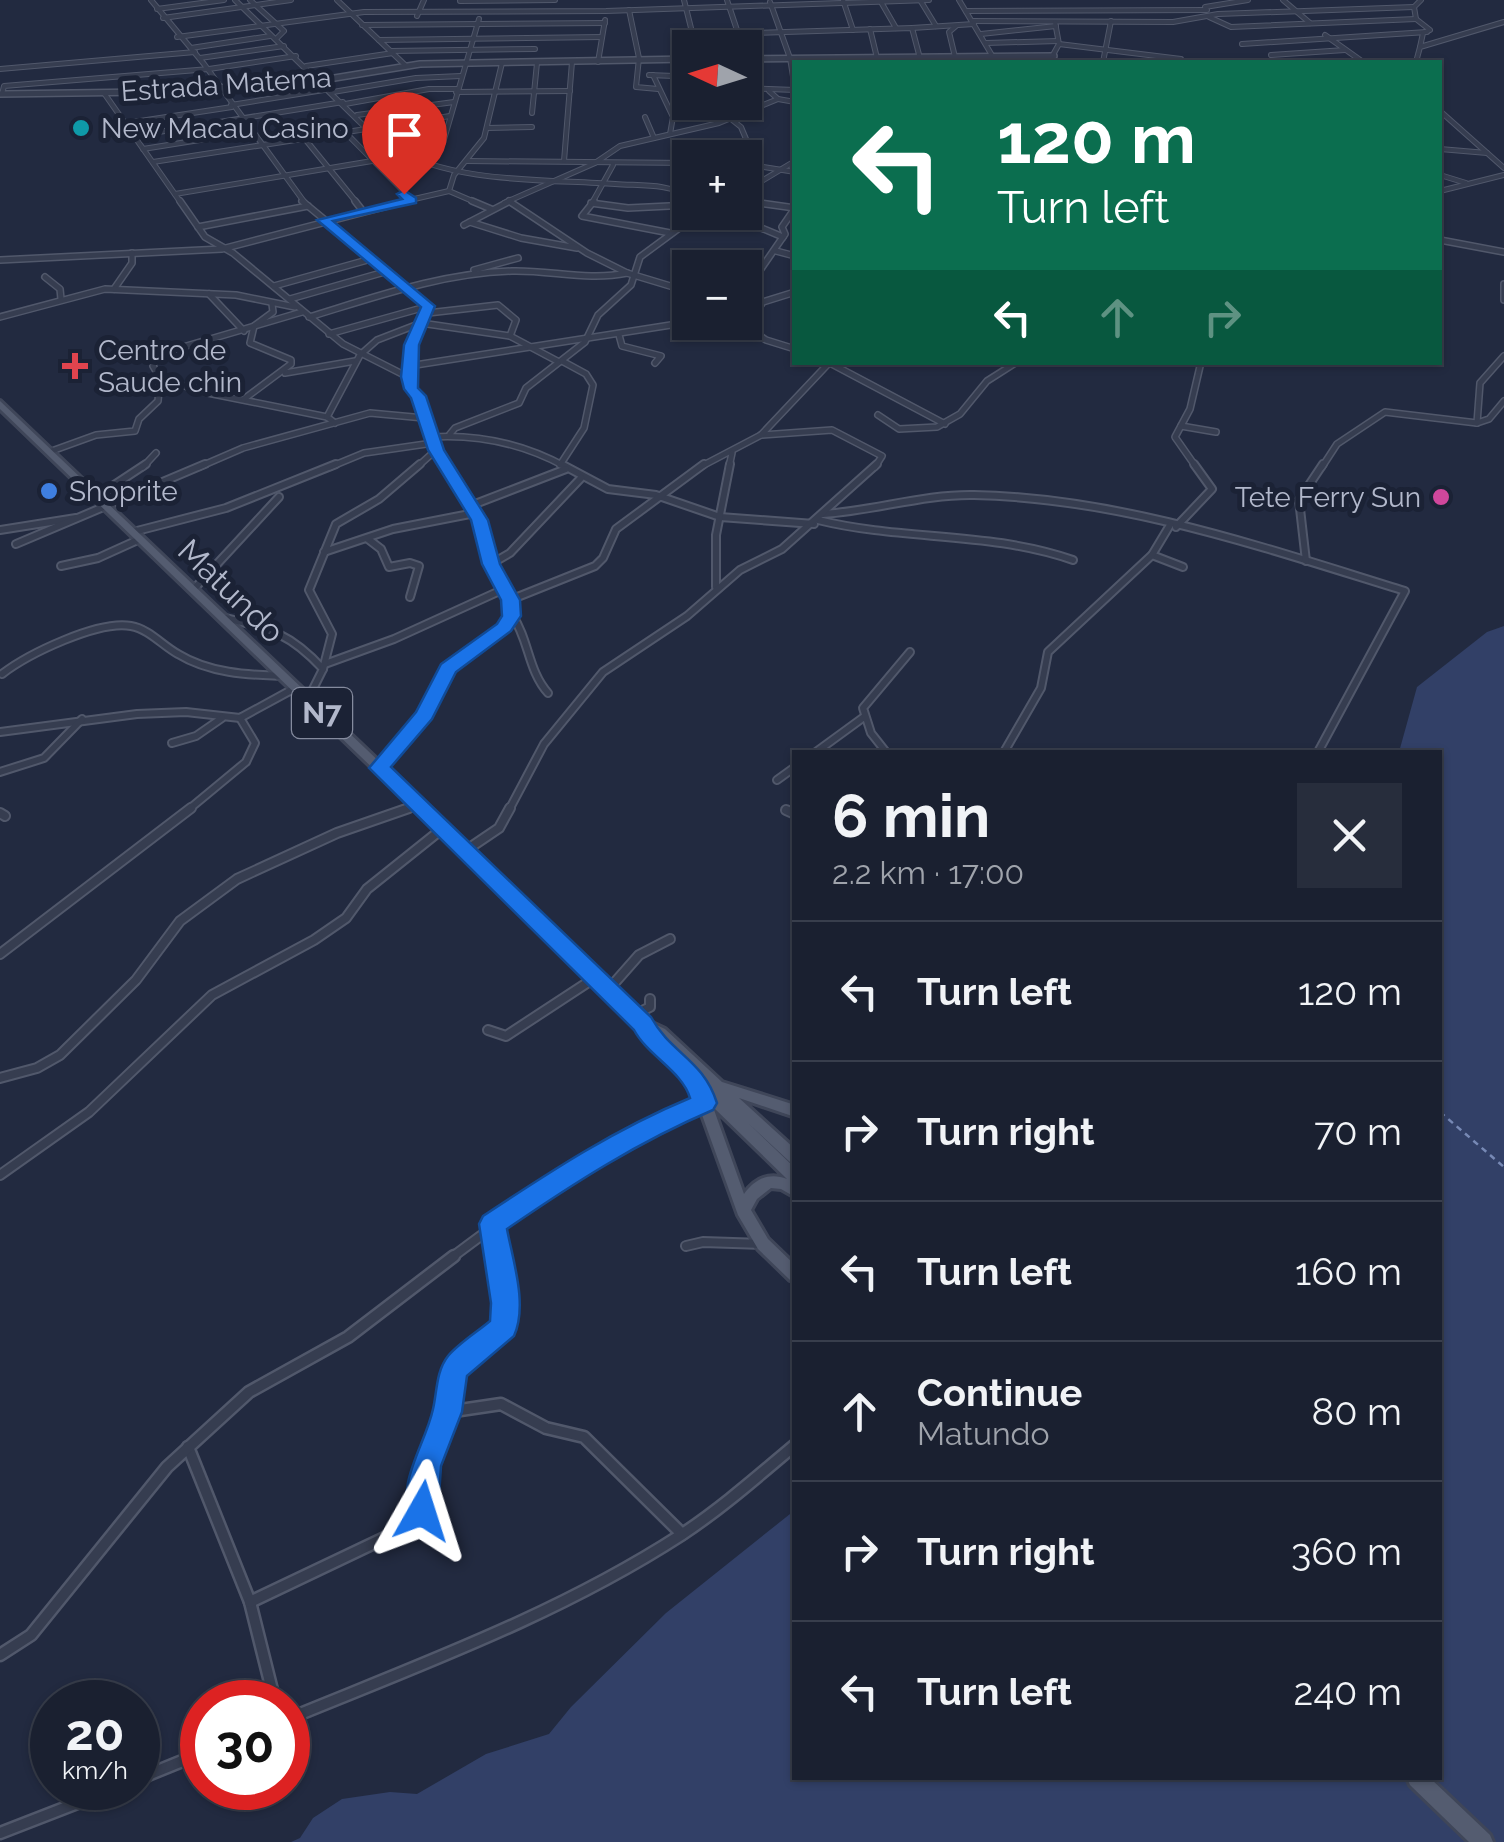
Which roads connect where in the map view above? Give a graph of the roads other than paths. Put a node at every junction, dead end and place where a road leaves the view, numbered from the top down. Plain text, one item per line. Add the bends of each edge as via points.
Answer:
1 (152, 0) edge
2 (224, 0) edge
3 (235, 0) edge
4 (250, 0) edge
5 (290, 0) edge
6 (337, 0) edge
7 (351, 0) edge
8 (386, 0) edge
9 (424, 0) edge
10 (460, 0) edge
11 (555, 0) edge
12 (614, 0) edge
13 (632, 0) edge
14 (684, 0) edge
15 (920, 0) edge
16 (928, 0) edge
17 (959, 0) edge
18 (1044, 0) edge
19 (1139, 0) edge
20 (1248, 0) edge
21 (1283, 0) edge
22 (1421, 0) edge
23 (844, 1) edge
24 (881, 1) edge
25 (1198, 1) edge
26 (728, 3) edge
27 (771, 3) edge
28 (254, 5) junction
29 (241, 7) junction
30 (1414, 7) junction
31 (346, 8) junction
32 (686, 8) junction
33 (157, 9) junction
34 (1146, 9) junction
35 (1206, 9) junction
36 (620, 10) junction
37 (632, 10) junction
38 (1049, 10) junction
39 (606, 11) junction
40 (966, 11) junction
41 (1296, 11) junction
42 (379, 12) junction
43 (419, 12) junction
44 (456, 12) junction
45 (482, 12) junction
46 (544, 12) junction
47 (557, 12) junction
48 (350, 14) junction
49 (1212, 16) junction
50 (163, 18) junction
51 (1416, 19) junction
52 (1111, 21) junction
53 (973, 22) junction
54 (1156, 22) junction
55 (1504, 22) edge
56 (541, 23) junction
57 (605, 23) junction
58 (278, 24) junction
59 (414, 24) junction
60 (477, 24) junction
61 (1056, 24) junction
62 (1312, 24) junction
63 (362, 25) junction
64 (959, 25) junction
65 (258, 26) junction
66 (936, 26) junction
67 (896, 28) junction
68 (912, 28) junction
69 (870, 29) junction
70 (693, 30) edge
71 (737, 30) edge
72 (853, 30) junction
73 (782, 32) junction
74 (1427, 32) junction
75 (762, 33) edge
76 (982, 34) junction
77 (270, 36) junction
78 (1327, 36) junction
79 (178, 37) junction
80 (538, 37) junction
81 (602, 37) junction
82 (408, 38) junction
83 (473, 38) junction
84 (276, 39) junction
85 (378, 40) junction
86 (1058, 42) junction
87 (986, 43) junction
88 (1242, 44) dead end
89 (285, 46) junction
90 (1420, 46) junction
91 (469, 49) junction
92 (535, 49) junction
93 (1106, 49) junction
94 (193, 50) junction
95 (1346, 50) junction
96 (391, 52) junction
97 (296, 56) junction
98 (956, 56) junction
99 (994, 56) junction
100 (1054, 56) junction
101 (200, 58) junction
102 (762, 58) edge
103 (790, 58) junction
104 (1181, 59) dead end
105 (672, 60) edge
106 (835, 60) edge
107 (877, 60) edge
108 (920, 60) edge
109 (1003, 60) edge
110 (1051, 60) edge
111 (1103, 60) edge
112 (1278, 60) edge
113 (1359, 60) edge
114 (1416, 60) edge
115 (572, 62) junction
116 (598, 62) junction
117 (638, 62) junction
118 (464, 63) junction
119 (502, 63) junction
120 (535, 63) junction
121 (405, 65) junction
122 (306, 66) junction
123 (209, 69) junction
124 (792, 71) edge
125 (0, 72) edge
126 (640, 75) junction
127 (461, 76) junction
128 (653, 76) junction
129 (672, 76) edge
130 (317, 81) junction
131 (218, 88) junction
132 (658, 89) junction
133 (332, 90) junction
134 (457, 90) junction
135 (762, 90) edge
136 (792, 90) edge
137 (2, 91) edge
138 (495, 91) junction
139 (532, 91) junction
140 (570, 91) junction
141 (769, 91) junction
142 (104, 93) junction
143 (778, 99) junction
144 (792, 101) edge
145 (454, 102) junction
146 (344, 103) junction
147 (762, 105) edge
148 (232, 106) junction
149 (532, 112) dead end
150 (1442, 113) edge
151 (357, 116) junction
152 (450, 116) junction
153 (646, 117) dead end
154 (241, 120) junction
155 (723, 120) edge
156 (127, 124) junction
157 (381, 126) junction
158 (532, 126) dead end
159 (486, 128) junction
160 (367, 129) junction
161 (250, 132) junction
162 (345, 132) junction
163 (670, 134) junction
164 (134, 136) junction
165 (305, 138) junction
166 (654, 138) junction
167 (260, 146) junction
168 (1442, 148) edge
169 (143, 149) junction
170 (1487, 153) junction
171 (564, 160) junction
172 (372, 161) junction
173 (467, 161) junction
174 (153, 162) junction
175 (595, 163) junction
176 (672, 163) edge
177 (792, 163) edge
178 (427, 164) junction
179 (613, 165) junction
180 (762, 166) edge
181 (460, 168) junction
182 (326, 169) junction
183 (784, 169) junction
184 (792, 171) edge
185 (1504, 172) edge
186 (283, 176) junction
187 (1442, 176) edge
188 (559, 179) junction
189 (762, 181) edge
190 (604, 182) junction
191 (1466, 183) junction
192 (672, 188) edge
193 (1442, 190) edge
194 (449, 191) junction
195 (175, 194) junction
196 (412, 200) junction
197 (508, 201) junction
198 (590, 203) junction
199 (762, 203) edge
200 (308, 206) junction
201 (672, 206) edge
202 (491, 208) junction
203 (792, 208) edge
204 (362, 210) junction
205 (792, 212) edge
206 (324, 220) junction
207 (198, 227) junction
208 (762, 228) edge
209 (674, 230) edge
210 (670, 233) junction
211 (783, 237) junction
212 (1442, 240) edge
213 (222, 249) junction
214 (579, 249) junction
215 (776, 251) junction
216 (1504, 252) edge
217 (132, 253) junction
218 (792, 255) edge
219 (518, 258) dead end
220 (372, 259) junction
221 (0, 260) edge
222 (762, 264) edge
223 (388, 272) junction
224 (631, 274) junction
225 (450, 277) junction
226 (45, 278) dead end
227 (1504, 284) edge
228 (274, 286) junction
229 (672, 287) edge
230 (409, 288) junction
231 (114, 289) junction
232 (792, 293) edge
233 (209, 294) junction
234 (60, 299) junction
235 (290, 299) junction
236 (1504, 300) edge
237 (270, 302) junction
238 (762, 303) edge
239 (300, 309) junction
240 (428, 309) junction
241 (310, 317) junction
242 (0, 318) edge
243 (422, 323) junction
244 (672, 325) edge
245 (254, 326) junction
246 (244, 330) junction
247 (329, 334) junction
248 (619, 335) junction
249 (510, 336) junction
250 (762, 337) edge
251 (585, 342) junction
252 (534, 349) junction
253 (792, 349) edge
254 (1504, 356) edge
255 (358, 358) junction
256 (561, 362) junction
257 (655, 363) dead end
258 (826, 365) edge
259 (832, 365) edge
260 (1002, 365) edge
261 (1012, 365) edge
262 (1199, 365) edge
263 (409, 366) junction
264 (1008, 368) junction
265 (281, 373) junction
266 (408, 377) junction
267 (160, 378) junction
268 (244, 399) junction
269 (1504, 400) edge
270 (0, 404) edge
271 (878, 414) dead end
272 (327, 418) junction
273 (424, 418) junction
274 (335, 423) junction
275 (945, 424) junction
276 (1477, 424) junction
277 (1182, 426) junction
278 (1216, 432) dead end
279 (450, 434) junction
280 (760, 435) junction
281 (433, 443) junction
282 (49, 452) junction
283 (732, 452) junction
284 (156, 453) dead end
285 (563, 467) junction
286 (582, 478) junction
287 (656, 495) junction
288 (279, 497) dead end
289 (100, 501) junction
290 (473, 510) junction
291 (720, 517) junction
292 (76, 518) junction
293 (818, 519) junction
294 (1173, 526) junction
295 (0, 530) edge
296 (136, 535) junction
297 (368, 538) junction
298 (16, 544) dead end
299 (324, 552) junction
300 (1152, 555) junction
301 (1073, 560) dead end
302 (1306, 561) junction
303 (491, 564) junction
304 (61, 566) dead end
305 (1183, 568) dead end
306 (716, 587) junction
307 (504, 589) junction
308 (193, 590) junction
309 (410, 597) dead end
310 (510, 600) junction
311 (512, 616) junction
312 (225, 618) junction
313 (910, 652) dead end
314 (324, 666) junction
315 (2, 674) edge
316 (282, 676) junction
317 (296, 688) junction
318 (548, 693) dead end
319 (308, 699) junction
320 (864, 717) junction
321 (222, 718) junction
322 (240, 718) junction
323 (82, 719) junction
324 (0, 732) edge
325 (172, 743) dead end
326 (819, 750) edge
327 (883, 750) edge
328 (1006, 750) edge
329 (1319, 750) edge
330 (379, 768) junction
331 (792, 770) edge
332 (0, 772) edge
333 (777, 780) dead end
334 (417, 805) junction
335 (786, 810) dead end
336 (792, 813) edge
337 (442, 829) junction
338 (465, 851) junction
339 (670, 939) dead end
340 (0, 954) edge
341 (596, 977) junction
342 (609, 990) junction
343 (650, 999) dead end
344 (638, 1020) junction
345 (488, 1030) dead end
346 (0, 1078) edge
347 (698, 1082) junction
348 (716, 1085) junction
349 (704, 1103) junction
350 (792, 1109) edge
351 (792, 1155) edge
352 (0, 1174) edge
353 (792, 1175) edge
354 (792, 1190) edge
355 (744, 1211) junction
356 (493, 1224) junction
357 (763, 1244) junction
358 (686, 1246) dead end
359 (792, 1271) edge
360 (447, 1412) junction
361 (792, 1447) edge
362 (188, 1448) junction
363 (682, 1534) junction
364 (250, 1602) junction
365 (0, 1655) edge
366 (270, 1680) edge
367 (310, 1711) edge
368 (1419, 1780) edge
369 (61, 1810) edge
370 (0, 1834) edge
371 (1483, 1842) edge

1 - 33 street
2 - 33 street
3 - 29 street
4 - 28 street
5 - 28 street
6 - 31 street
7 - 31 street
8 - 42 street
9 - 43 street
10 - 11 street
10 - 44 street
11 - 47 street
12 - 36 street
13 - 37 street
14 - 32 street
15 - 16 street
15 - 24 street
15 - 66 street
17 - 40 street
18 - 38 street
19 - 34 street
20 - 35 street
21 - 41 street
22 - 30 street
23 - 24 street
23 - 27 street
23 - 72 street
24 - 67 street
25 - 35 street
26 - 27 street
26 - 32 street
26 - 71 street
27 - 73 street
28 - 29 street
28 - 58 street
29 - 50 street
29 - 65 street
30 - 41 street
30 - 51 street
31 - 48 street
32 - 37 street
32 - 70 street
33 - 50 street
34 - 35 street
34 - 38 street
34 - 54 street
35 - 49 street
36 - 37 street
36 - 39 street
37 - 117 street
38 - 40 street
38 - 61 street
39 - 47 street
39 - 57 street
40 - 53 street
41 - 49 street
41 - 62 street
42 - 43 street
42 - 48 street
43 - 44 street
43 - 59 street
44 - 45 street
45 - 46 street
45 - 60 street
46 - 47 street
46 - 56 street
48 - 58 street
48 - 63 street
49 - 54 street
49 - 62 street via 1230,26
50 - 79 street
51 - 62 street
51 - 74 street
52 - 54 street
52 - 61 street
52 - 93 street
53 - 61 street
53 - 64 street
53 - 76 street
55 - 90 street
56 - 57 street
56 - 60 street
56 - 80 street
57 - 81 street
58 - 65 street
58 - 84 street via 284,31
59 - 60 street
59 - 63 street
59 - 82 street
60 - 83 street
61 - 76 street
61 - 86 street
62 - 78 street
63 - 85 street
64 - 66 street
64 - 98 street via 949,32
65 - 77 street
65 - 79 street
66 - 68 street
67 - 68 street
67 - 69 street
68 - 108 street
69 - 72 street
69 - 107 street
72 - 73 street
73 - 75 street
73 - 103 street
74 - 78 street
74 - 90 street
76 - 87 street
77 - 84 street
77 - 94 street
78 - 88 street
78 - 95 street
79 - 94 street
80 - 81 street
80 - 83 street
80 - 92 street
81 - 116 street
82 - 83 street
82 - 85 street
83 - 91 street
84 - 89 street
85 - 96 street
86 - 87 street
86 - 93 street
86 - 100 street
87 - 99 street
89 - 97 street
89 - 101 street
90 - 114 street
91 - 92 street
91 - 96 street
91 - 118 street
92 - 120 street
93 - 104 street
93 - 111 street
94 - 101 street
94 - 125 street
95 - 112 street via 1272,54
95 - 113 street
96 - 121 street
96 - 122 street
97 - 122 street
97 - 123 street
98 - 99 street
98 - 108 street
99 - 109 street
100 - 109 street
100 - 110 street
101 - 123 street
102 - 103 street
103 - 106 street
103 - 124 street
105 - 117 street, Estrada Matema
106 - 107 street
107 - 108 street
115 - 116 street, Estrada Matema
115 - 120 street, Estrada Matema
115 - 140 street
116 - 117 street, Estrada Matema
117 - 126 street
118 - 119 street, Estrada Matema
118 - 121 street, Estrada Matema
118 - 127 street
119 - 120 street, Estrada Matema
119 - 138 street
120 - 139 street
121 - 130 street, Estrada Matema
122 - 130 street
123 - 131 street
123 - 137 street
125 - 137 street
126 - 128 street
126 - 132 street via 637,88
127 - 133 street
127 - 134 street
128 - 129 street
128 - 132 street
130 - 131 street, Estrada Matema
130 - 133 street
131 - 142 street, Estrada Matema
131 - 148 street
132 - 163 street via 673,117
133 - 146 street
133 - 148 street
134 - 138 street
134 - 145 street
134 - 146 street
135 - 141 street
136 - 141 street
137 - 142 street, Estrada Matema
138 - 139 street
138 - 159 street
139 - 140 street
139 - 149 street
140 - 171 street
141 - 143 street
142 - 156 street
143 - 144 street
143 - 147 street
145 - 151 street
145 - 152 street
146 - 151 street
146 - 154 street
148 - 154 street
148 - 156 street
150 - 170 street
151 - 160 street
152 - 157 street
152 - 178 street via 443,144
153 - 166 street
154 - 161 street
154 - 164 street
155 - 163 street
156 - 164 street
157 - 160 street
157 - 178 street via 386,144
158 - 159 street
159 - 173 street
160 - 162 street
161 - 167 street
161 - 169 street
162 - 165 street
162 - 172 street
163 - 166 street
164 - 169 street
165 - 167 street
165 - 182 street
166 - 175 street via 620,146
167 - 174 street
167 - 186 street
168 - 170 street
169 - 174 street
170 - 185 street
171 - 173 street
171 - 175 street
172 - 182 street
172 - 196 street
173 - 181 street
174 - 195 street
175 - 179 street
175 - 188 street
176 - 179 street
177 - 183 street
178 - 181 street
179 - 190 street
180 - 183 street
181 - 188 street
181 - 194 street
182 - 186 street
182 - 204 street
183 - 184 street
183 - 189 street
185 - 191 street
186 - 195 street
186 - 200 street
187 - 191 street
188 - 190 street
188 - 197 street
190 - 192 street
190 - 198 street
191 - 193 street
194 - 196 street
194 - 202 street
195 - 207 street
196 - 204 street
197 - 202 street
197 - 214 street
198 - 201 street
198 - 210 street via 582,216
199 - 203 street
200 - 206 street
200 - 207 street
202 - 214 street via 467,224
204 - 206 street
205 - 211 street
206 - 213 street
206 - 220 street
207 - 213 street
208 - 211 street
209 - 210 street
210 - 224 street via 640,257
211 - 215 street
212 - 216 street
213 - 217 street
213 - 228 street
214 - 224 street
215 - 218 street
215 - 222 street
217 - 221 street
217 - 231 street
219 - 225 street
220 - 223 street
220 - 228 street
223 - 230 street
223 - 235 street
224 - 225 street
224 - 229 street
224 - 251 street via 631,285 598,315
225 - 230 street
226 - 234 street via 60,289
227 - 236 street
228 - 235 street
230 - 240 street
230 - 241 street
231 - 233 street
231 - 234 street
232 - 238 street
233 - 237 street
233 - 246 street
234 - 242 street
235 - 239 street
237 - 239 street
237 - 245 street via 273,312
239 - 241 street
239 - 245 street
240 - 243 street
240 - 247 street
240 - 249 street via 498,305 516,320
241 - 247 street
243 - 249 street
243 - 255 street via 377,340
243 - 263 street
244 - 248 street
245 - 246 street
245 - 265 street via 252,346 291,360
246 - 267 street via 162,354 152,364
247 - 255 street
248 - 251 street
248 - 257 street via 622,346 662,358
249 - 252 street
250 - 253 street
251 - 252 street
251 - 256 street
252 - 256 street
252 - 263 street
254 - 276 street via 1480,383
255 - 265 street
255 - 266 street
255 - 272 street
256 - 279 street via 526,388 516,406
256 - 285 street via 593,384 584,428
258 - 280 street
259 - 275 street
260 - 264 street
261 - 264 street
262 - 277 street
263 - 266 street
264 - 275 street
265 - 268 street
266 - 273 street
267 - 268 street
267 - 282 street via 158,401 135,431 96,434
268 - 272 street
269 - 276 street
270 - 282 main road, Matundo / N7
271 - 275 street via 899,429
272 - 274 street
273 - 274 street via 370,413
273 - 281 street
274 - 289 street via 243,448
276 - 302 street via 1390,411 1337,444 1299,500
277 - 278 street
277 - 294 street via 1176,440 1212,488
279 - 281 street
279 - 285 street via 530,448
280 - 283 street
280 - 293 street via 832,430 880,454 876,466
281 - 290 street
281 - 296 street via 364,452 226,508
281 - 299 street via 379,500 340,520
282 - 289 main road, Matundo / N7
283 - 287 street
283 - 291 street
284 - 289 street
285 - 286 street
285 - 290 street
286 - 287 street via 616,491
286 - 303 street via 510,553
287 - 291 street
287 - 310 street via 612,534 595,566
288 - 308 street
289 - 292 street
289 - 296 main road, Matundo / N7
290 - 297 street
290 - 303 street
291 - 293 street
291 - 306 street
292 - 295 street
292 - 298 street
293 - 294 street via 980,495 1046,500
293 - 301 street via 863,532 1002,540
293 - 306 street
294 - 300 street
294 - 302 street
296 - 304 street via 98,558
296 - 308 main road, Matundo / N7
297 - 299 street
297 - 309 street via 392,568 419,566
299 - 314 street via 309,590 332,634
300 - 305 street
300 - 328 street via 1048,652 1051,666
302 - 329 street via 1406,591
303 - 307 street
306 - 338 street via 687,616 603,672 544,744 500,828
307 - 310 street
307 - 314 street
308 - 312 main road, Matundo / N7
310 - 311 street
311 - 318 street
311 - 330 street via 448,668 425,714
312 - 314 street via 288,634
312 - 316 main road, Matundo / N7
313 - 320 street via 871,695
314 - 319 street
315 - 316 street via 44,650 129,626 222,672
316 - 317 main road, Matundo / N7
317 - 319 main road, Matundo / N7
317 - 322 street
319 - 330 main road, Matundo / N7
320 - 326 street
320 - 327 street
321 - 322 street
321 - 323 street via 179,712
321 - 325 street
322 - 340 street via 256,744 246,762
323 - 324 street
323 - 332 street via 44,758
330 - 334 main road, Matundo / N7
331 - 333 street
334 - 337 main road, Matundo / N7
334 - 346 street via 318,840 237,879 180,921 142,975 60,1054
335 - 336 street
337 - 338 main road, Matundo / N7
337 - 352 street via 368,888 346,918 212,996 89,1112
338 - 341 main road, Matundo / N7
339 - 342 street via 638,955
341 - 342 main road, Matundo / N7
341 - 345 street via 506,1036
342 - 344 main road, Matundo / N7
343 - 344 street
344 - 347 main road, N7
344 - 348 main road, N7
347 - 349 main road
347 - 353 main road, N7
348 - 350 main road
348 - 351 main road, N7
349 - 355 main road
349 - 356 street via 589,1158
354 - 355 main road via 766,1182 749,1195
355 - 357 main road
356 - 360 street via 504,1327 457,1366
356 - 362 street via 348,1337 248,1392
357 - 358 street
357 - 359 main road
360 - 363 street via 500,1404 584,1437
360 - 364 street via 426,1466 418,1521
361 - 363 street
362 - 364 street
362 - 365 street via 31,1635
363 - 367 street via 505,1630
364 - 366 street
368 - 371 main road
369 - 370 street

